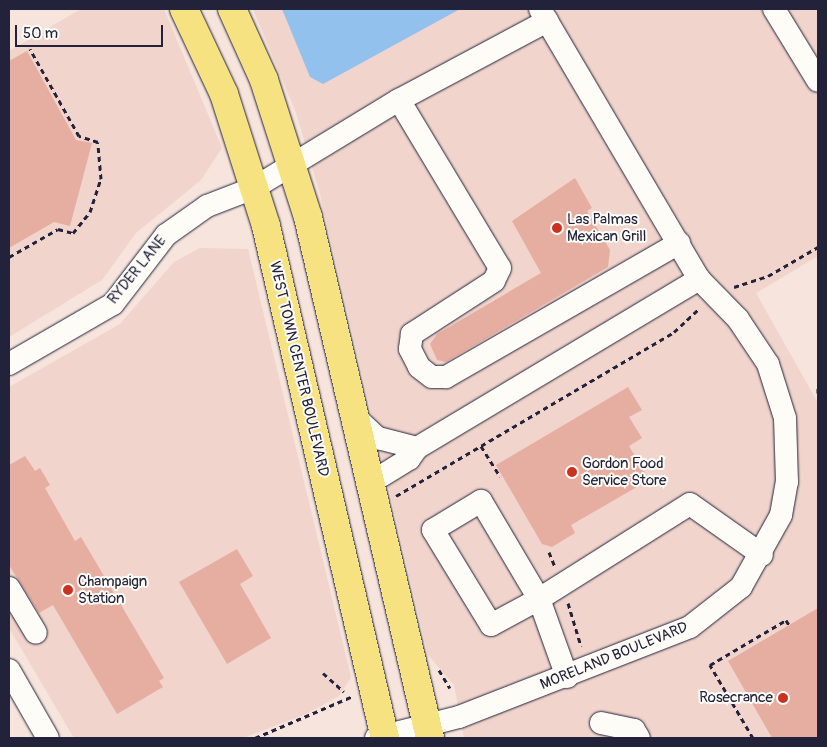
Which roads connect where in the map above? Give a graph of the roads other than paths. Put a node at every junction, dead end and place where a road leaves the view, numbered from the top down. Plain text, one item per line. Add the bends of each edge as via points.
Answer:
1 (184, 9) edge
2 (232, 9) edge
3 (774, 9) edge
4 (544, 15) edge
5 (818, 81) edge
6 (399, 100) junction
7 (293, 166) junction
8 (254, 188) junction
9 (679, 243) junction
10 (699, 279) junction
11 (9, 364) edge
12 (354, 416) junction
13 (417, 448) junction
14 (380, 492) junction
15 (762, 555) junction
16 (9, 588) edge
17 (539, 599) junction
18 (36, 633) dead end
19 (9, 670) edge
20 (567, 677) junction
21 (601, 723) dead end
22 (429, 732) edge
23 (381, 737) edge
24 (48, 738) edge
25 (639, 738) edge

1 - 8 main road, WEST TOWN CENTER BOULEVARD via 224,94
2 - 7 main road via 264,80
3 - 5 street
4 - 6 street, RYDER LANE
4 - 9 street, MORELAND BOULEVARD
6 - 7 street, RYDER LANE
6 - 9 street via 500,268 494,280 412,334 410,349 419,367 432,377 446,377
7 - 8 street, RYDER LANE
7 - 12 main road
8 - 11 street, RYDER LANE via 207,206 173,230 145,258 113,304
8 - 23 main road, WEST TOWN CENTER BOULEVARD
9 - 10 street, MORELAND BOULEVARD
10 - 13 street
10 - 15 street, MORELAND BOULEVARD via 738,319 768,364 780,394 787,482 781,515
12 - 13 street via 378,438
12 - 14 main road
13 - 14 street
14 - 22 main road
15 - 17 street via 690,504
15 - 20 street, MORELAND BOULEVARD via 741,587 690,627
16 - 18 street
17 - 17 street via 481,502 433,530 491,625
17 - 20 street
19 - 24 street
20 - 22 street, MORELAND BOULEVARD
21 - 25 street via 634,730
22 - 23 street, MORELAND BOULEVARD

